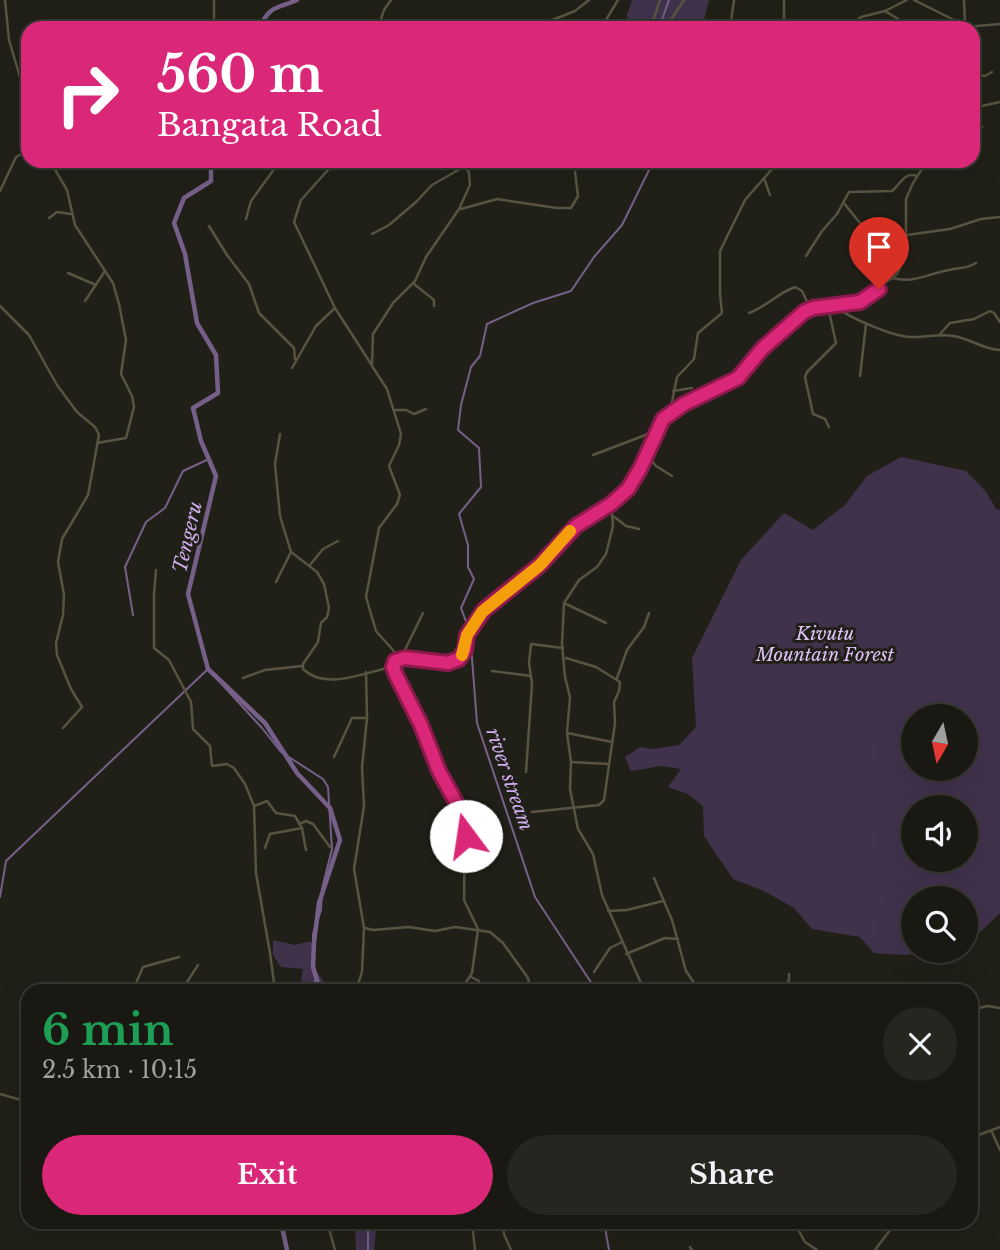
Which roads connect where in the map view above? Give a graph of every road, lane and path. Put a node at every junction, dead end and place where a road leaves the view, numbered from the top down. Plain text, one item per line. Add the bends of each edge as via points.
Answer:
1 (5, 0) edge
2 (214, 0) edge
3 (391, 0) edge
4 (589, 0) edge
5 (618, 0) edge
6 (660, 0) edge
7 (684, 0) edge
8 (734, 0) edge
9 (784, 0) edge
10 (907, 0) edge
11 (914, 0) edge
12 (964, 0) edge
13 (885, 11) junction
14 (214, 21) edge
15 (380, 21) edge
16 (551, 21) edge
17 (605, 21) edge
18 (653, 21) edge
19 (670, 21) edge
20 (731, 21) edge
21 (783, 21) edge
22 (856, 21) edge
23 (898, 21) edge
24 (955, 21) edge
25 (964, 21) edge
26 (1000, 24) edge
27 (980, 26) edge
28 (992, 72) dead end
29 (980, 75) edge
30 (21, 80) edge
31 (1000, 102) edge
32 (980, 106) edge
33 (21, 154) edge
34 (54, 168) edge
35 (274, 168) edge
36 (330, 168) edge
37 (464, 168) edge
38 (466, 168) edge
39 (773, 168) edge
40 (922, 168) edge
41 (575, 172) dead end
42 (917, 176) junction
43 (764, 178) junction
44 (0, 191) edge
45 (770, 195) dead end
46 (843, 202) junction
47 (459, 209) junction
48 (71, 214) junction
49 (1000, 217) edge
50 (49, 218) dead end
51 (246, 219) dead end
52 (860, 223) dead end
53 (209, 226) dead end
54 (372, 234) dead end
55 (907, 235) junction
56 (806, 256) dead end
57 (976, 263) dead end
58 (862, 266) dead end
59 (105, 271) junction
60 (68, 273) dead end
61 (893, 278) junction
62 (414, 283) junction
63 (96, 285) junction
64 (85, 301) dead end
65 (0, 306) edge
66 (434, 306) dead end
67 (835, 306) junction
68 (828, 307) junction
69 (335, 308) junction
70 (810, 309) junction
71 (749, 313) dead end
72 (867, 323) junction
73 (1000, 323) edge
74 (940, 334) junction
75 (1000, 350) edge
76 (295, 359) junction
77 (371, 364) junction
78 (292, 368) dead end
79 (860, 376) dead end
80 (692, 388) dead end
81 (673, 391) junction
82 (426, 409) dead end
83 (395, 411) junction
84 (670, 413) junction
85 (829, 427) dead end
86 (656, 431) junction
87 (281, 434) dead end
88 (97, 443) junction
89 (593, 455) dead end
90 (647, 455) junction
91 (673, 476) dead end
92 (611, 504) junction
93 (613, 516) junction
94 (639, 529) dead end
95 (338, 541) dead end
96 (291, 552) junction
97 (310, 565) junction
98 (156, 570) dead end
99 (276, 582) dead end
100 (564, 603) junction
101 (649, 612) dead end
102 (423, 613) dead end
103 (606, 623) dead end
104 (563, 648) junction
105 (565, 657) junction
106 (400, 658) junction
107 (302, 666) junction
108 (393, 667) junction
109 (492, 671) dead end
110 (366, 672) junction
111 (531, 676) junction
112 (243, 678) dead end
113 (617, 678) junction
114 (367, 719) junction
115 (63, 728) dead end
116 (567, 733) junction
117 (612, 743) junction
118 (334, 757) dead end
119 (571, 762) junction
120 (609, 764) junction
121 (526, 772) dead end
122 (254, 806) junction
123 (574, 810) junction
124 (532, 812) dead end
125 (301, 826) junction
126 (330, 847) dead end
127 (265, 848) dead end
128 (306, 850) dead end
129 (654, 878) dead end
130 (663, 900) junction
131 (608, 911) junction
132 (364, 928) junction
133 (478, 929) junction
134 (678, 939) junction
135 (622, 942) junction
136 (626, 954) junction
137 (180, 957) dead end
138 (198, 965) dead end
139 (594, 972) dead end
140 (789, 974) dead end
141 (471, 977) junction
142 (136, 984) edge
143 (186, 984) edge
144 (274, 984) edge
145 (360, 984) edge
146 (466, 984) edge
147 (480, 984) edge
148 (529, 984) edge
149 (641, 984) edge
150 (695, 984) edge
151 (787, 984) edge
152 (978, 1008) edge
153 (1000, 1008) edge
154 (0, 1094) edge
155 (21, 1100) edge
156 (1000, 1127) edge
157 (992, 1132) junction
158 (978, 1136) edge
159 (1000, 1150) edge
160 (329, 1229) edge
161 (473, 1229) edge
162 (504, 1229) edge
163 (798, 1229) edge
164 (891, 1229) edge
165 (335, 1250) edge
166 (475, 1250) edge
167 (511, 1250) edge
168 (817, 1250) edge
169 (875, 1250) edge

1 - 30 street via 9,40
2 - 14 street
3 - 15 street
4 - 16 street via 575,12
5 - 17 street
6 - 18 street
7 - 19 street
8 - 20 street
9 - 21 street
10 - 13 street
11 - 24 street
12 - 25 street
13 - 22 street
13 - 23 street
26 - 27 street
28 - 29 street
31 - 32 street
33 - 44 street
34 - 48 street via 67,190
35 - 51 street via 251,201
36 - 69 street via 301,200 293,220
37 - 54 street via 429,186 389,225
38 - 47 street via 470,185
39 - 43 street
40 - 42 street
41 - 47 street via 579,196 570,208 497,199
42 - 46 street via 905,177 892,191 849,192
42 - 55 street via 905,203
43 - 45 street
43 - 81 street via 745,200 720,251 722,313 699,331 694,359 677,377
46 - 52 street
46 - 56 street
47 - 62 street via 425,257
48 - 50 street via 57,212
48 - 59 street
49 - 55 street
53 - 76 street via 249,284 259,313 294,348
55 - 61 street via 902,267
57 - 61 street via 965,270 907,280
58 - 61 street
59 - 63 street
59 - 88 street via 120,304 126,340 120,370 134,407 126,438
60 - 63 street
61 - 67 street via 862,301
62 - 66 street via 433,299
62 - 77 street via 375,329
63 - 64 street
65 - 88 street via 29,335 68,400 96,427
67 - 68 street
67 - 72 street
68 - 70 street
68 - 85 street via 836,343 805,377 813,414 825,419
69 - 76 street via 320,320
69 - 77 street
70 - 71 street via 802,291 795,287
70 - 84 street via 768,343 738,378
72 - 74 street via 902,336
72 - 79 street
73 - 74 street via 990,311 950,323
74 - 75 street
76 - 78 street
77 - 83 street
80 - 81 street
81 - 84 street
82 - 83 street via 414,414
83 - 106 street via 401,437 389,466 400,495 379,528 366,597 376,631
84 - 86 street
86 - 89 street
86 - 90 street
87 - 96 street via 275,474 280,516
88 - 115 street via 88,495 64,535 59,553 64,595 57,650 82,707
90 - 91 street
90 - 92 street via 632,485
92 - 93 street
92 - 106 street via 576,526 540,565 484,610 467,635 459,659 448,663
93 - 94 street
93 - 100 street via 611,541 603,560 579,580
95 - 97 street via 321,550
96 - 97 street
96 - 99 street
97 - 107 street via 324,584 329,611 321,623 318,642
98 - 122 street via 153,646 169,660 191,702 193,729 209,746 212,766 234,768
100 - 103 street
100 - 104 street
101 - 113 street
102 - 106 street
104 - 105 street
104 - 111 street via 531,643
105 - 113 street
105 - 116 street via 570,697
106 - 108 street
107 - 110 street via 309,674 332,679
107 - 112 street
108 - 110 street
108 - 133 street via 462,815 464,900
109 - 111 street
110 - 114 street
111 - 121 street
113 - 117 street via 621,685 614,702
114 - 118 street via 352,718
114 - 132 street via 364,806 354,869
116 - 117 street
116 - 119 street
117 - 120 street
119 - 120 street
119 - 123 street
120 - 123 street via 602,803
122 - 125 street via 267,801 273,811 294,815
122 - 144 street via 256,873
123 - 124 street
123 - 131 street via 593,854
125 - 126 street via 311,823
125 - 127 street via 270,834
125 - 128 street
129 - 130 street
130 - 131 street
130 - 134 street
131 - 135 street
132 - 133 street
132 - 145 street
133 - 141 street
133 - 148 street via 503,943
134 - 136 street via 665,938
134 - 150 street via 686,971
135 - 136 street
135 - 139 street via 610,948
136 - 149 street
137 - 142 street via 144,967
138 - 143 street
140 - 151 street
141 - 146 street
141 - 147 street
152 - 153 street
154 - 155 street
156 - 157 street
157 - 158 street
157 - 159 street
160 - 165 street
161 - 166 street
162 - 167 street
163 - 168 street
164 - 169 street

